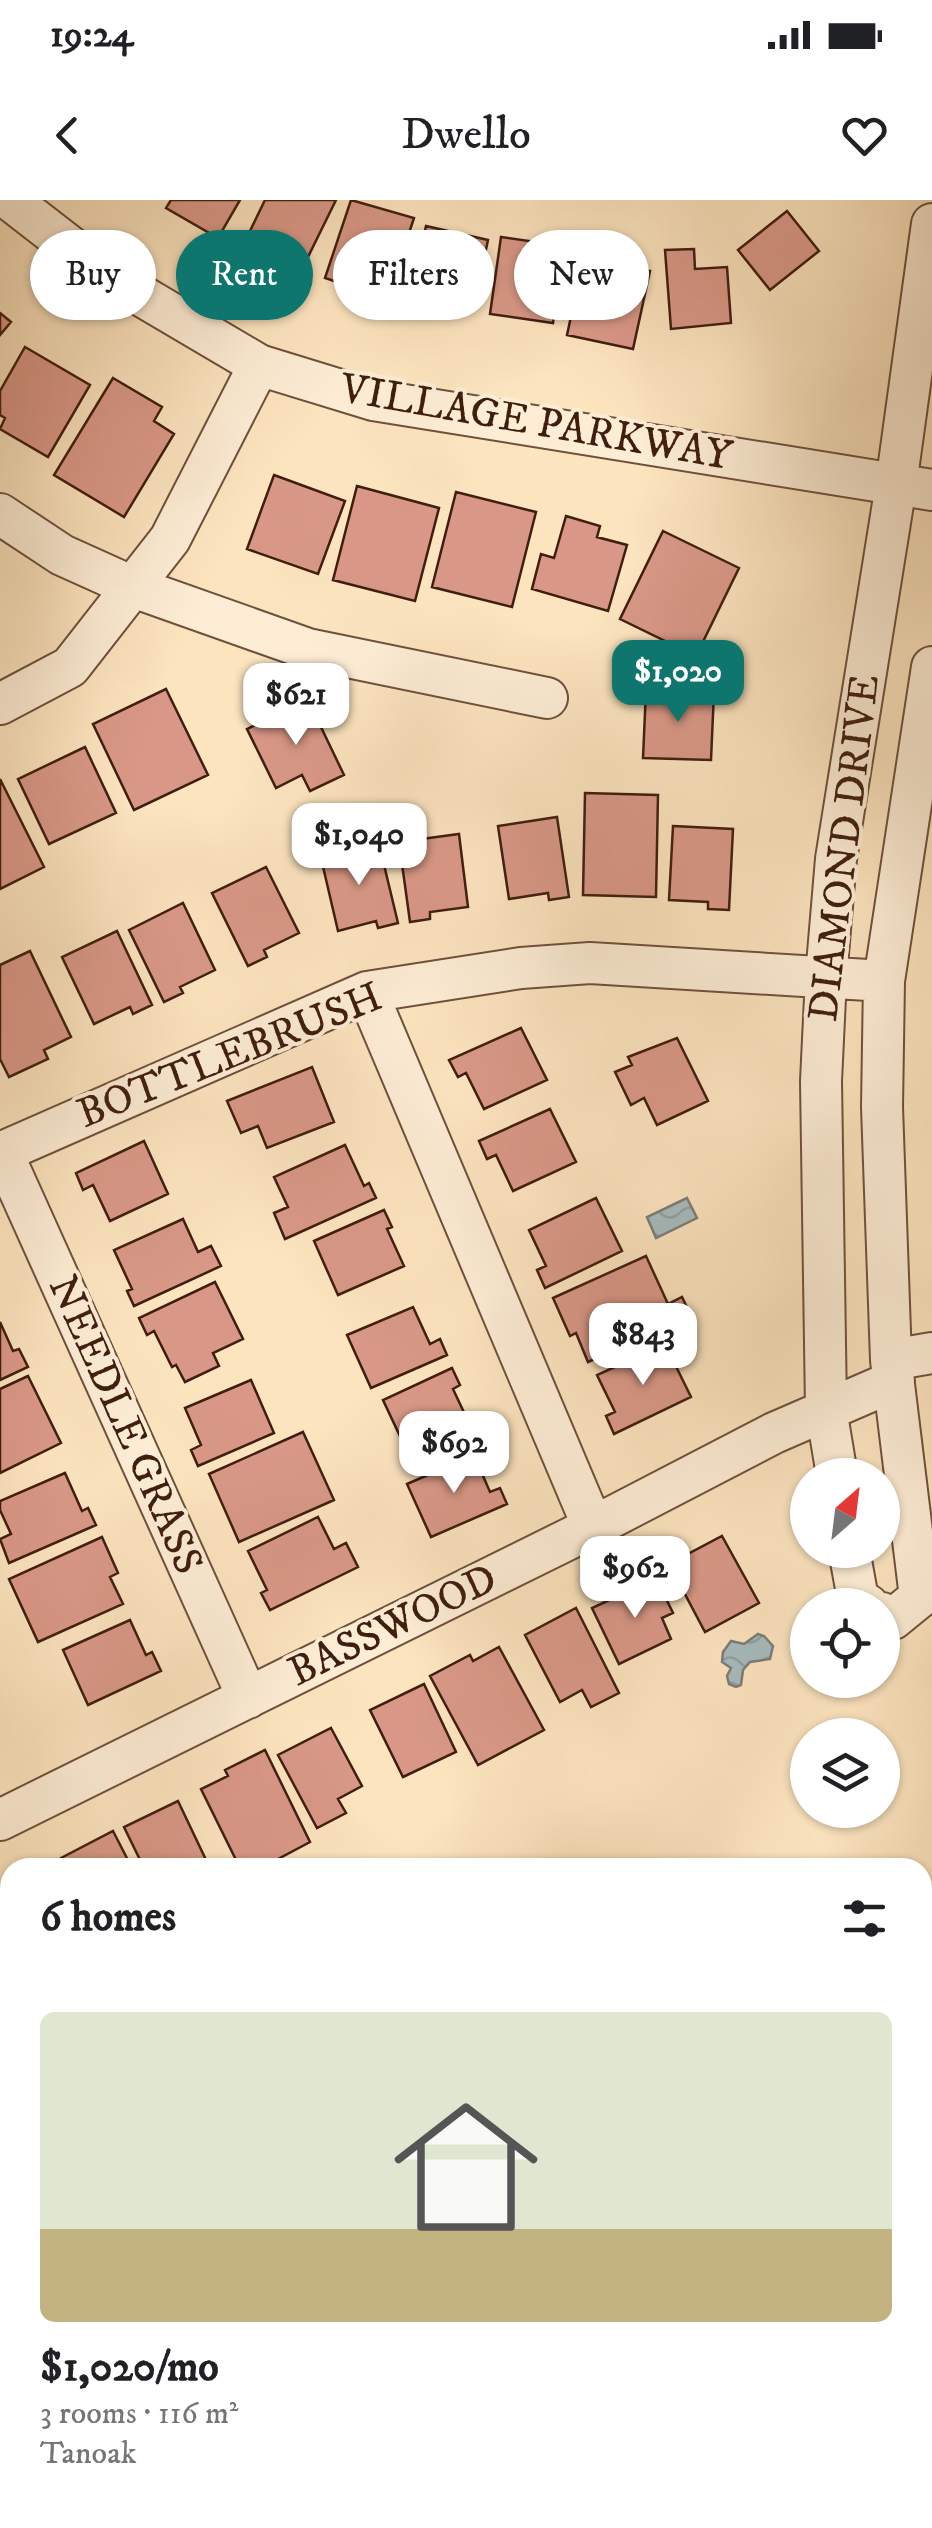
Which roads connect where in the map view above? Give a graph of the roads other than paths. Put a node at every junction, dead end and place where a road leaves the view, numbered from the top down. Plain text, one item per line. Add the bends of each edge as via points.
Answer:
1 (10, 200) edge
2 (932, 224) edge
3 (260, 365) junction
4 (914, 487) edge
5 (0, 514) edge
6 (132, 586) junction
7 (932, 667) edge
8 (547, 698) dead end
9 (0, 704) edge
10 (826, 977) junction
11 (884, 981) junction
12 (368, 992) junction
13 (1, 1153) edge
14 (932, 1353) edge
15 (892, 1370) junction
16 (826, 1409) junction
17 (834, 1458) edge
18 (593, 1527) junction
19 (900, 1613) edge
20 (248, 1698) junction
21 (0, 1820) edge

1 - 3 street, VILLAGE PARKWAY via 108,276
2 - 4 street, DIAMOND DRIVE
3 - 4 street, VILLAGE PARKWAY via 373,400
3 - 6 street via 170,539
4 - 10 street, DIAMOND DRIVE via 838,841
5 - 6 street via 62,555
6 - 8 street via 308,649
6 - 9 street via 70,666
7 - 11 street, DIAMOND DRIVE
10 - 11 street, BOTTLEBRUSH
10 - 12 street, BOTTLEBRUSH via 590,963
10 - 16 street, DIAMOND DRIVE
11 - 15 street, DIAMOND DRIVE
12 - 13 street, BOTTLEBRUSH
12 - 18 street
13 - 20 street, NEEDLE GRASS
14 - 15 street, BASSWOOD
15 - 16 street, BASSWOOD
15 - 19 street, DIAMOND DRIVE via 920,1597
16 - 17 street, DIAMOND DRIVE
16 - 18 street, BASSWOOD
18 - 20 street, BASSWOOD
20 - 21 street, BASSWOOD

